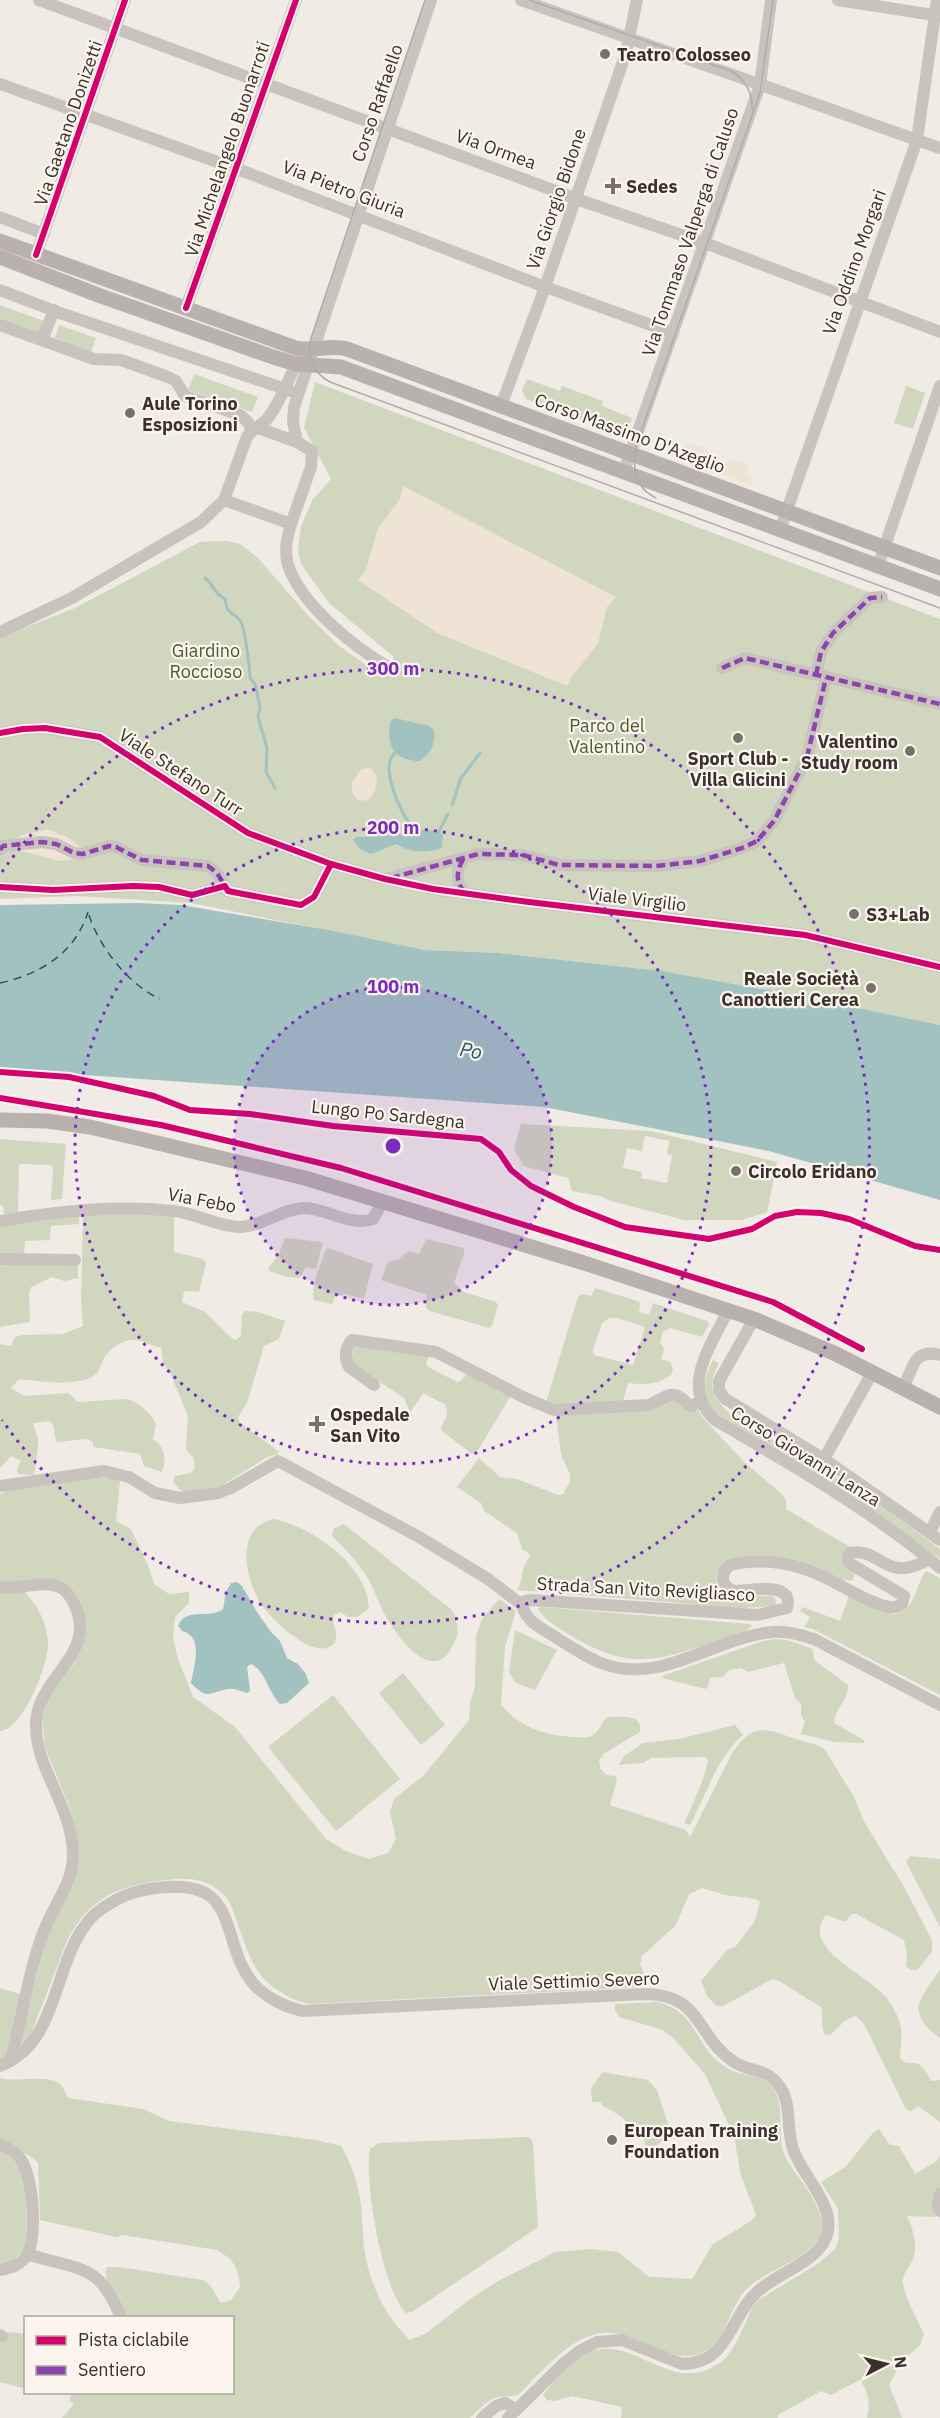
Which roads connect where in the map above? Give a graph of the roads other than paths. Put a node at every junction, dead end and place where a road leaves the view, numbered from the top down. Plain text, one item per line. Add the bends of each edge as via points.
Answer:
1 (39, 0) edge
2 (125, 0) edge
3 (296, 0) edge
4 (431, 0) edge
5 (521, 0) edge
6 (637, 0) edge
7 (771, 0) edge
8 (838, 0) edge
9 (937, 0) edge
10 (937, 15) edge
11 (116, 29) junction
12 (630, 39) junction
13 (0, 84) edge
14 (266, 84) junction
15 (760, 85) junction
16 (87, 114) junction
17 (387, 129) junction
18 (917, 140) junction
19 (940, 148) edge
20 (237, 169) junction
21 (576, 197) junction
22 (358, 214) junction
23 (0, 217) edge
24 (44, 234) junction
25 (0, 241) edge
26 (705, 243) junction
27 (36, 255) junction
28 (0, 257) edge
29 (545, 287) junction
30 (0, 290) edge
31 (859, 302) junction
32 (186, 308) junction
33 (54, 310) junction
34 (0, 325) edge
35 (940, 332) edge
36 (673, 333) junction
37 (42, 340) junction
38 (306, 357) junction
39 (940, 386) edge
40 (284, 388) junction
41 (298, 393) junction
42 (501, 406) junction
43 (255, 429) junction
44 (297, 442) junction
45 (630, 454) junction
46 (624, 471) junction
47 (224, 500) junction
48 (787, 511) junction
49 (291, 524) junction
50 (780, 530) junction
51 (885, 547) junction
52 (878, 566) junction
53 (940, 568) edge
54 (940, 589) edge
55 (882, 597) dead end
56 (0, 632) edge
57 (388, 668) dead end
58 (722, 669) dead end
59 (821, 676) junction
60 (940, 704) edge
61 (0, 734) edge
62 (0, 850) edge
63 (307, 855) joint
64 (463, 859) junction
65 (331, 864) junction
66 (385, 879) junction
67 (225, 886) junction
68 (0, 887) edge
69 (466, 894) junction
70 (940, 967) edge
71 (0, 1120) edge
72 (383, 1201) junction
73 (0, 1221) edge
74 (0, 1259) edge
75 (75, 1260) dead end
76 (728, 1310) junction
77 (754, 1319) junction
78 (709, 1351) junction
79 (940, 1355) edge
80 (729, 1363) junction
81 (872, 1373) junction
82 (374, 1385) dead end
83 (903, 1389) junction
84 (700, 1402) junction
85 (940, 1407) edge
86 (824, 1459) junction
87 (0, 1486) edge
88 (940, 1512) edge
89 (935, 1536) edge
90 (929, 1559) junction
91 (940, 1569) edge
92 (0, 1587) edge
93 (522, 1605) junction
94 (940, 1705) edge
95 (4, 2065) edge
96 (0, 2144) edge
97 (940, 2194) edge
98 (940, 2211) edge
99 (28, 2254) junction
100 (0, 2270) edge
101 (119, 2316) edge
102 (512, 2414) edge
103 (482, 2418) edge

1 - 11 street, Via Ormea
2 - 11 street, Via Gaetano Donizetti
3 - 14 street, Via Michelangelo Buonarroti
4 - 17 street, Corso Raffaello
5 - 12 street
6 - 12 street, Via Giorgio Bidone
7 - 15 street, Via Tommaso Valperga di Caluso
8 - 10 street
9 - 10 street, Via Oddino Morgari
10 - 18 street, Via Oddino Morgari
11 - 14 street, Via Ormea
11 - 16 street, Via Gaetano Donizetti
12 - 15 street
12 - 21 street, Via Giorgio Bidone
13 - 16 street, Via Pietro Giuria
14 - 17 street, Via Ormea
14 - 20 street, Via Michelangelo Buonarroti
15 - 18 street
15 - 26 street, Via Tommaso Valperga di Caluso
16 - 20 street, Via Pietro Giuria
16 - 24 street, Via Gaetano Donizetti
17 - 21 street, Via Ormea
17 - 22 street, Corso Raffaello
18 - 19 street
18 - 31 street, Via Oddino Morgari
20 - 22 street, Via Pietro Giuria
20 - 32 street, Via Michelangelo Buonarroti
21 - 26 street, Via Ormea
21 - 29 street, Via Giorgio Bidone
22 - 29 street, Via Pietro Giuria
22 - 38 street, Corso Raffaello
23 - 24 street
24 - 27 street, Via Gaetano Donizetti
25 - 27 main road, Corso Massimo D'Azeglio
26 - 31 street, Via Ormea
26 - 36 street, Via Tommaso Valperga di Caluso
27 - 32 main road, Corso Massimo D'Azeglio
28 - 38 main road, Corso Massimo D'Azeglio via 98,295
29 - 36 street, Via Pietro Giuria
29 - 42 street, Via Giorgio Bidone
30 - 33 street
31 - 35 street, Via Ormea
31 - 48 street, Via Oddino Morgari
32 - 38 main road, Corso Massimo D'Azeglio
33 - 37 street
33 - 40 street
34 - 37 street
36 - 45 street, Via Tommaso Valperga di Caluso
37 - 43 street via 94,358 121,360 168,377 176,381 185,396 240,415
38 - 40 street
38 - 41 street
38 - 42 main road, Corso Massimo D'Azeglio via 329,347 344,348
38 - 46 main road, Corso Massimo D'Azeglio
39 - 51 street
40 - 41 street
40 - 43 street via 270,416
41 - 44 street via 293,422
42 - 45 main road, Corso Massimo D'Azeglio
43 - 44 street
43 - 47 street
44 - 49 street via 312,451 311,467
45 - 46 street, Via Tommaso Valperga di Caluso
45 - 48 main road, Corso Massimo D'Azeglio
46 - 50 main road, Corso Massimo D'Azeglio
47 - 49 street
47 - 56 street via 201,522 70,599
48 - 50 street, Via Oddino Morgari
48 - 51 main road, Corso Massimo D'Azeglio
49 - 57 street via 287,537 288,564 310,601 340,633
50 - 52 main road, Corso Massimo D'Azeglio
51 - 52 street
51 - 53 main road, Corso Massimo D'Azeglio
52 - 54 main road, Corso Massimo D'Azeglio
55 - 59 street via 870,598 833,633 821,652
58 - 59 street via 745,658
59 - 60 street
59 - 64 street via 807,757 774,821 757,841 700,861 656,866 559,865 523,855 494,853
61 - 63 street, Viale Stefano Turr via 45,728 100,737 248,833
62 - 67 street via 3,846 42,842 83,854 116,847 142,860 208,866
63 - 65 street, Viale Virgilio
64 - 66 street
64 - 69 street via 457,878
65 - 66 street, Viale Virgilio
65 - 67 street via 314,897 301,905 228,891
66 - 69 street, Viale Virgilio
67 - 68 street via 192,895 159,887
69 - 70 street, Viale Virgilio via 805,935
71 - 72 main road via 90,1127 305,1178
72 - 73 street, Via Febo via 373,1219 360,1221 306,1208 239,1227 176,1211 95,1208
72 - 76 main road
74 - 75 street
76 - 77 main road
76 - 78 street
77 - 80 street, Corso Giovanni Lanza
77 - 81 main road
78 - 80 street
78 - 84 street via 698,1376
79 - 83 street via 919,1356
80 - 86 street, Corso Giovanni Lanza via 719,1381 724,1398
81 - 83 main road
81 - 86 street
82 - 84 street via 349,1367 346,1351 352,1340 436,1352 554,1410 648,1405 671,1394 691,1406
83 - 85 main road
84 - 90 street, Corso Giovanni Lanza via 715,1420 809,1475
86 - 89 street, Corso Giovanni Lanza
87 - 93 street, Strada San Vito Revigliasco via 104,1471 129,1477 155,1493 180,1498 218,1493 278,1461 436,1547
88 - 89 street
90 - 91 street, Corso Giovanni Lanza
90 - 93 street, Strada San Vito Revigliasco via 914,1569 904,1570 861,1553 850,1553 849,1563 904,1596 902,1604 893,1608 818,1574 773,1562 730,1565 723,1576 724,1584 735,1591 777,1589 784,1593 787,1608 764,1614 531,1600
92 - 95 street via 59,1587 70,1597 80,1624 77,1646 47,1689 36,1722 41,1757 69,1823 72,1869 44,1929 12,2056
93 - 94 street via 528,1619 602,1664 653,1669 756,1635 795,1633 814,1638
95 - 102 street, Viale Settimio Severo via 25,2052 38,2035 86,1923 124,1895 164,1887 192,1887 212,1897 223,1911 252,1982 283,2004 303,2011 644,1994 668,1996 683,2003 728,2057 768,2073 782,2090 793,2150 826,2209 827,2237 810,2257 754,2295 723,2345 710,2358 678,2364 631,2343 602,2341 573,2356
96 - 99 street via 20,2157 28,2171 33,2240
97 - 98 street
99 - 100 street via 15,2267
99 - 101 street via 76,2266 91,2274 111,2296
102 - 103 street via 505,2403

